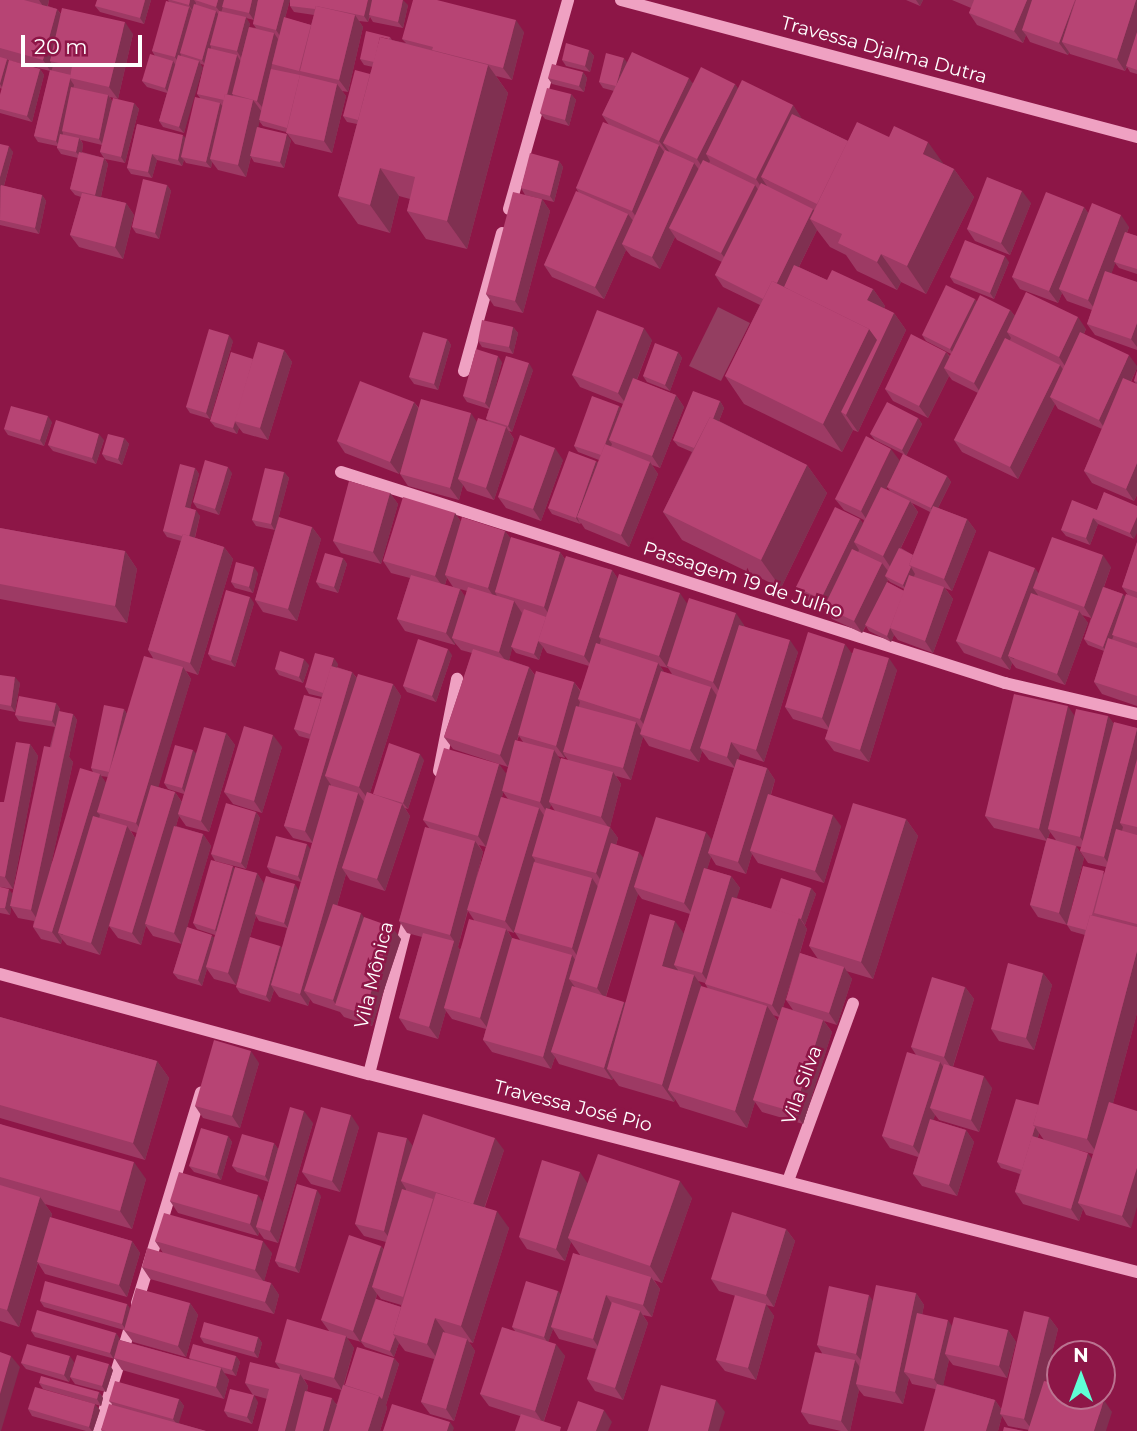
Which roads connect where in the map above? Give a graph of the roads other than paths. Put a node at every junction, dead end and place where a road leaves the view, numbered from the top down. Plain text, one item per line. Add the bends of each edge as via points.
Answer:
1 (568, 0) edge
2 (621, 0) edge
3 (1137, 137) edge
4 (464, 371) dead end
5 (341, 472) dead end
6 (457, 679) dead end
7 (1137, 714) edge
8 (436, 785) edge
9 (412, 904) edge
10 (0, 974) edge
11 (853, 1003) dead end
12 (220, 1031) junction
13 (216, 1045) edge
14 (369, 1074) junction
15 (204, 1085) edge
16 (788, 1181) junction
17 (1137, 1272) edge
18 (98, 1431) edge

1 - 4 street
2 - 3 street, Travessa Djalma Dutra
5 - 7 street, Passagem 19 de Julho via 1005,684
6 - 8 street
9 - 14 street, Vila Mônica
10 - 12 street, Travessa José Pio
11 - 16 street, Vila Silva
12 - 13 street
12 - 14 street, Travessa José Pio
14 - 16 street, Travessa José Pio
15 - 18 street
16 - 17 street, Travessa José Pio

